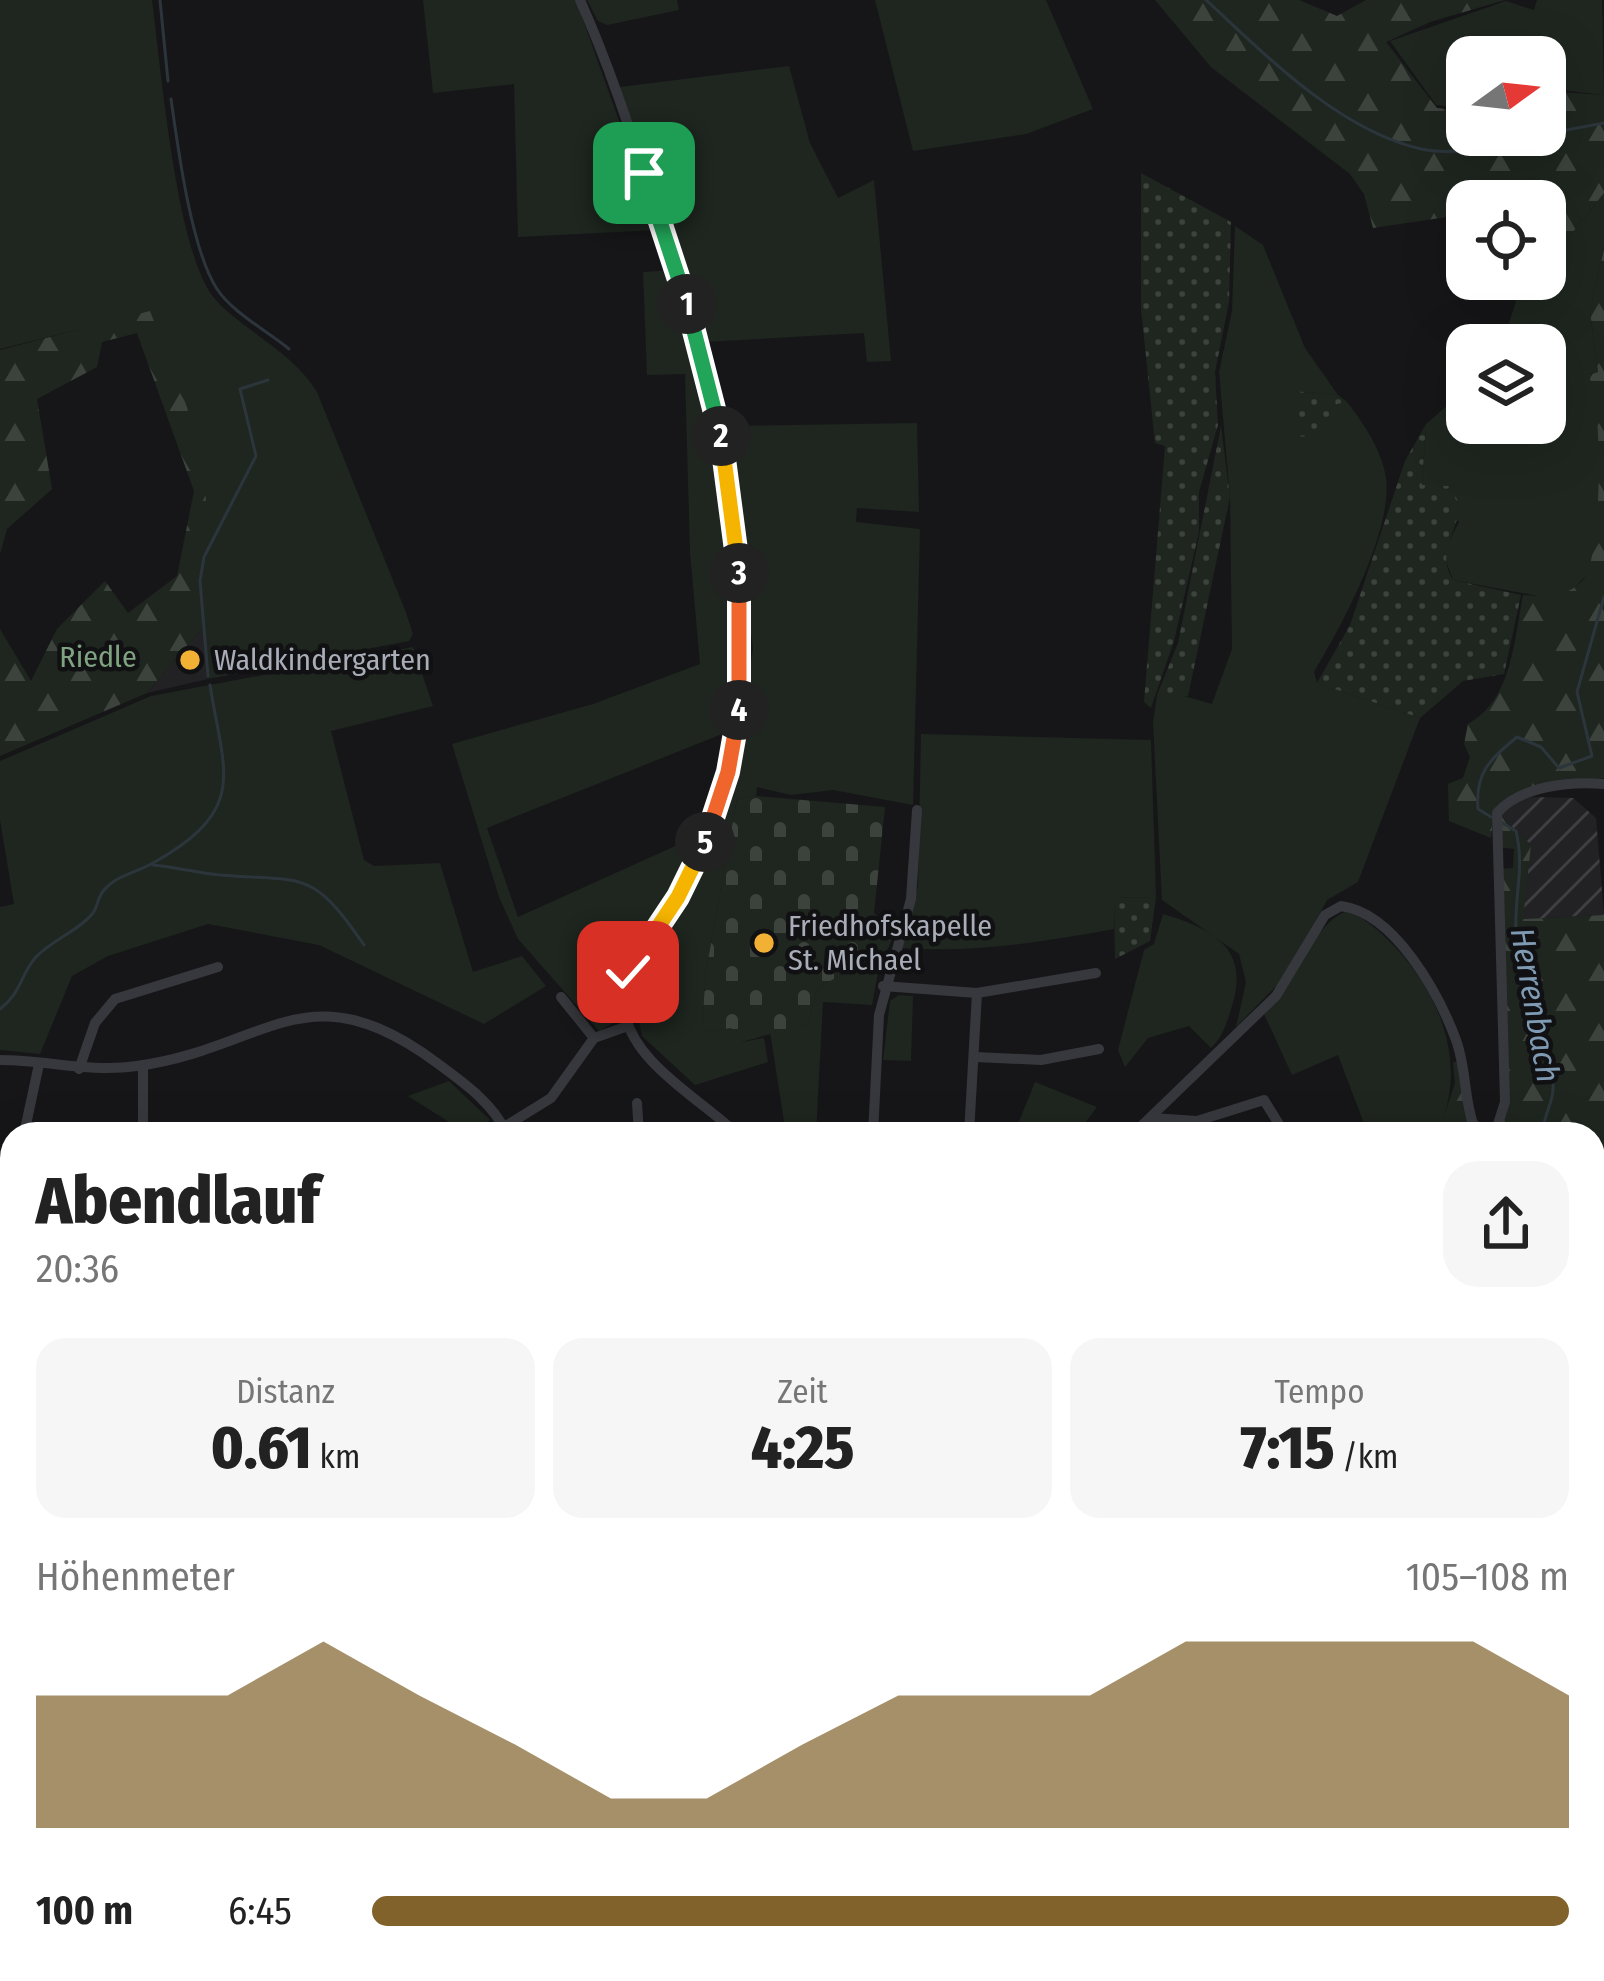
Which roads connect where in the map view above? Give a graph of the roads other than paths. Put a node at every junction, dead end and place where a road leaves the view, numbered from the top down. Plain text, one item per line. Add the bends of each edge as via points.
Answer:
1 (580, 0) edge
2 (1604, 784) edge
3 (917, 810) dead end
4 (218, 968) dead end
5 (1096, 973) dead end
6 (883, 986) junction
7 (976, 993) junction
8 (561, 997) dead end
9 (628, 1026) junction
10 (594, 1038) junction
11 (1099, 1049) dead end
12 (976, 1057) junction
13 (0, 1060) edge
14 (39, 1064) junction
15 (143, 1065) junction
16 (79, 1069) junction
17 (637, 1103) dead end
18 (1152, 1118) junction
19 (27, 1122) edge
20 (143, 1122) edge
21 (498, 1122) edge
22 (518, 1122) edge
23 (638, 1122) edge
24 (723, 1122) edge
25 (874, 1122) edge
26 (970, 1122) edge
27 (1147, 1122) edge
28 (1278, 1122) edge
29 (1473, 1122) edge
30 (1498, 1122) edge

1 - 9 street via 708,372 742,621 728,772 686,882 628,972
2 - 30 street via 1515,796 1496,812
3 - 6 street via 910,899
4 - 16 street via 115,999 95,1023
5 - 7 street
6 - 7 street
6 - 25 street
7 - 12 street
8 - 10 street
9 - 10 street
9 - 24 street via 654,1062
10 - 22 street via 551,1098
11 - 12 street via 1041,1060
12 - 26 street
13 - 14 street
14 - 16 street
14 - 19 street
15 - 16 street
15 - 20 street
15 - 21 street via 284,1021 335,1014 387,1030 422,1052 471,1088
17 - 23 street
18 - 27 street
18 - 28 street via 1197,1121 1264,1100
18 - 29 street via 1276,995 1336,907 1380,925 1414,965 1455,1039

